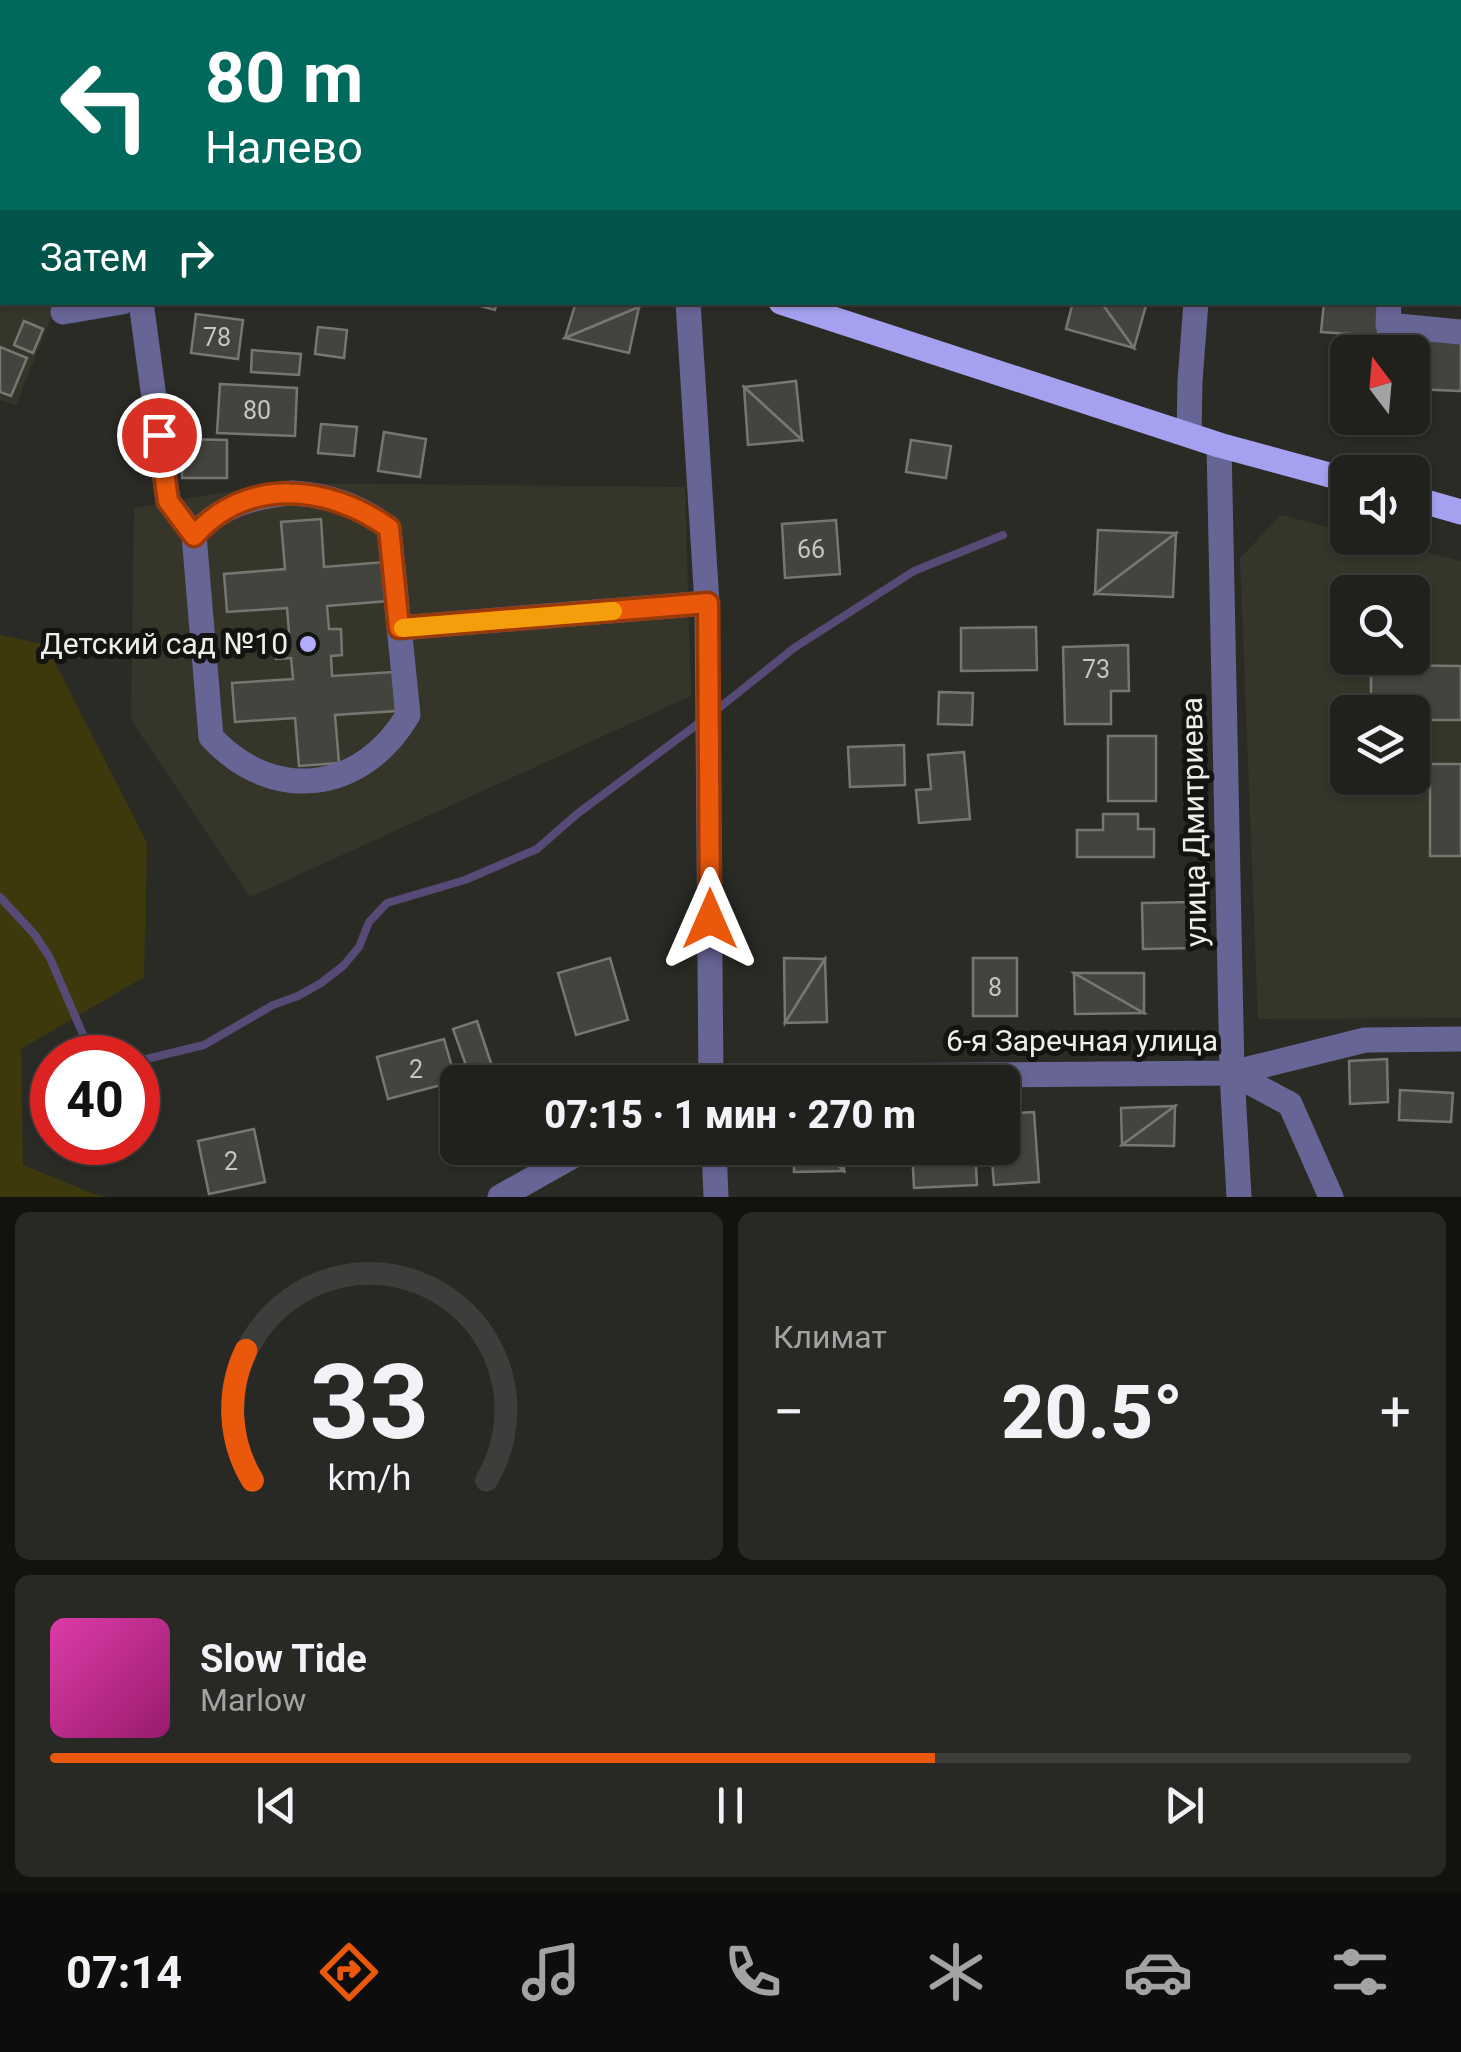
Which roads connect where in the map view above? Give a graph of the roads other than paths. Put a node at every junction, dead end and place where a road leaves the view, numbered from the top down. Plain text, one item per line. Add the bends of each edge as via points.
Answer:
1 (104, 305) edge
2 (141, 305) edge
3 (688, 305) edge
4 (790, 305) edge
5 (1196, 305) edge
6 (1389, 305) edge
7 (63, 312) dead end
8 (1461, 332) edge
9 (1188, 435) junction
10 (1219, 445) junction
11 (1330, 475) edge
12 (194, 536) junction
13 (708, 603) junction
14 (399, 628) junction
15 (1461, 1039) edge
16 (708, 1065) edge
17 (1232, 1073) junction
18 (1020, 1076) edge
19 (557, 1165) edge
20 (715, 1165) edge
21 (500, 1197) edge
22 (716, 1197) edge
23 (1238, 1197) edge
24 (1331, 1197) edge

1 - 7 street
2 - 12 street via 168,501
3 - 13 street
4 - 9 main road
5 - 9 street
6 - 8 street via 1388,325
9 - 10 main road
10 - 11 main road
10 - 17 street, улица Дмитриева
12 - 14 street via 208,519 270,494 313,494 353,506 389,528
12 - 14 street via 211,737 256,772 293,781 332,778 385,748 408,715
13 - 14 street
13 - 16 street
15 - 17 street, 6-я Заречная улица via 1365,1040
17 - 18 street, 6-я Заречная улица
17 - 23 street, улица Дмитриева
17 - 24 street via 1290,1104
19 - 21 street
20 - 22 street

